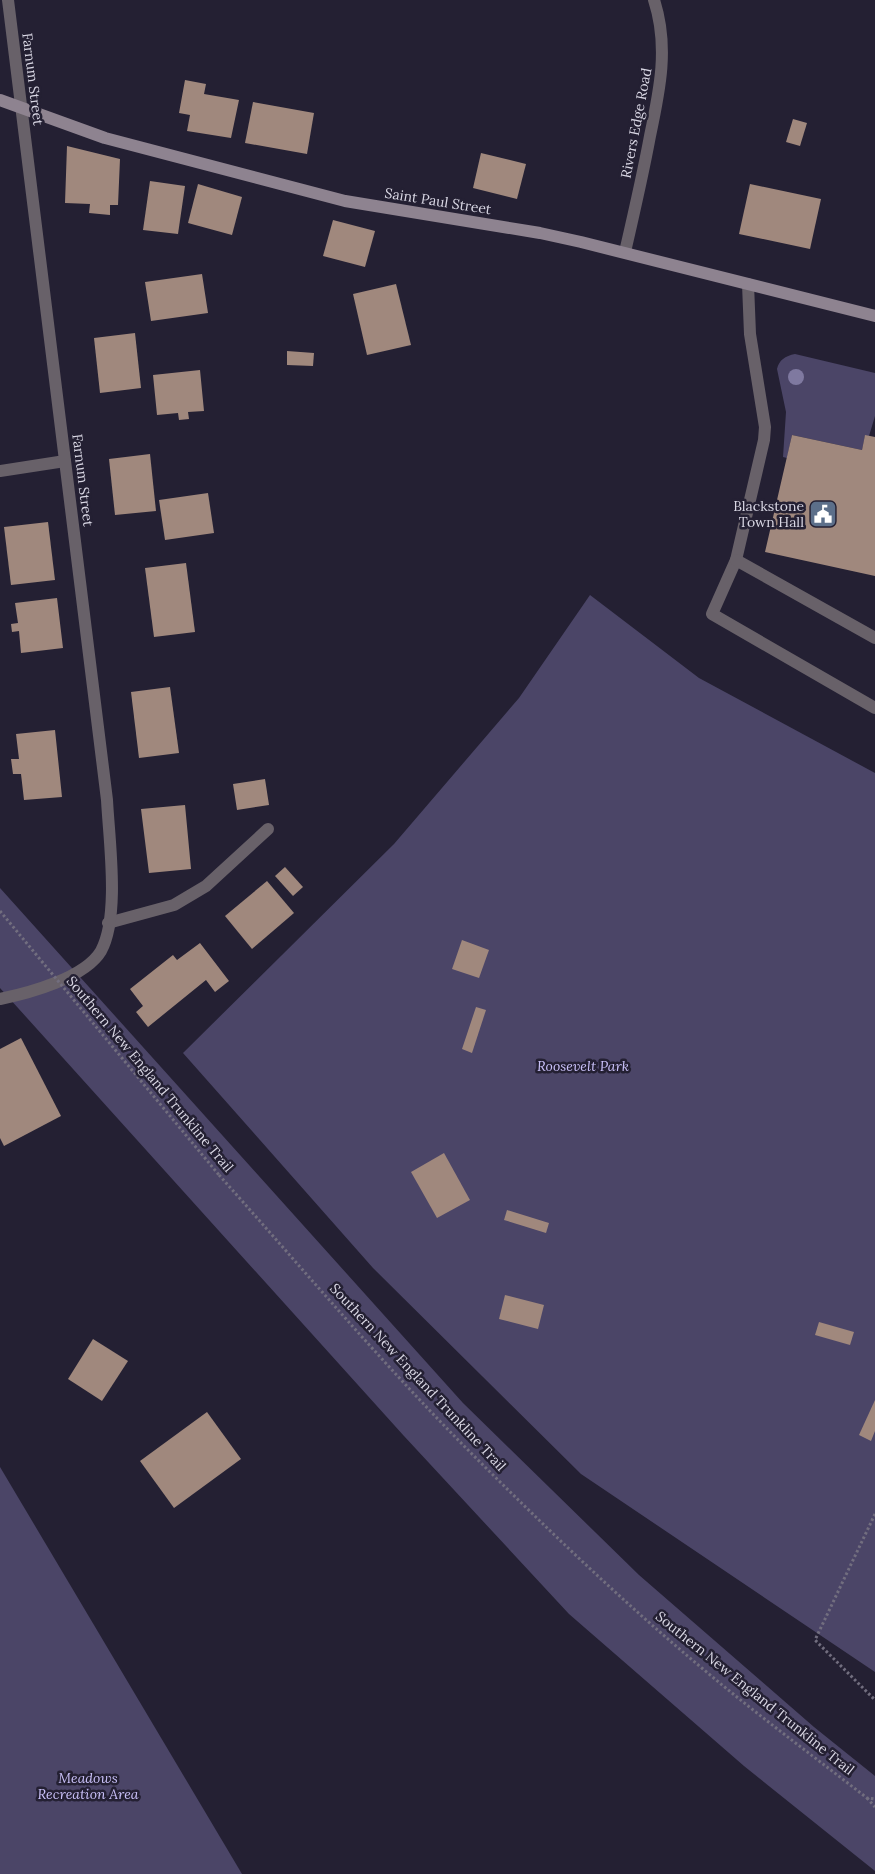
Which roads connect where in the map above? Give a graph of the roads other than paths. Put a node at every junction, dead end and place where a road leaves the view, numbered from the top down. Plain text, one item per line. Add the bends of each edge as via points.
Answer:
1 (8, 0) edge
2 (654, 0) edge
3 (0, 100) edge
4 (21, 108) junction
5 (625, 252) junction
6 (748, 284) junction
7 (875, 316) edge
8 (65, 461) junction
9 (0, 471) edge
10 (736, 560) junction
11 (875, 638) edge
12 (875, 708) edge
13 (268, 829) dead end
14 (108, 923) junction
15 (0, 1000) edge

1 - 4 street, Farnum Street
2 - 5 street, Rivers Edge Road via 663,40 663,73
3 - 4 main road, Saint Paul Street
4 - 5 main road, Saint Paul Street via 105,138 345,201 540,233
4 - 8 street, Farnum Street
5 - 6 main road, Saint Paul Street
6 - 7 main road, Saint Paul Street
6 - 10 street via 750,334 764,434
8 - 9 street
8 - 14 street, Farnum Street via 107,800 112,884
10 - 11 street
10 - 12 street via 712,614
13 - 14 street via 206,886 174,905
14 - 15 street, Farnum Street via 107,936 92,961 62,980 30,993

